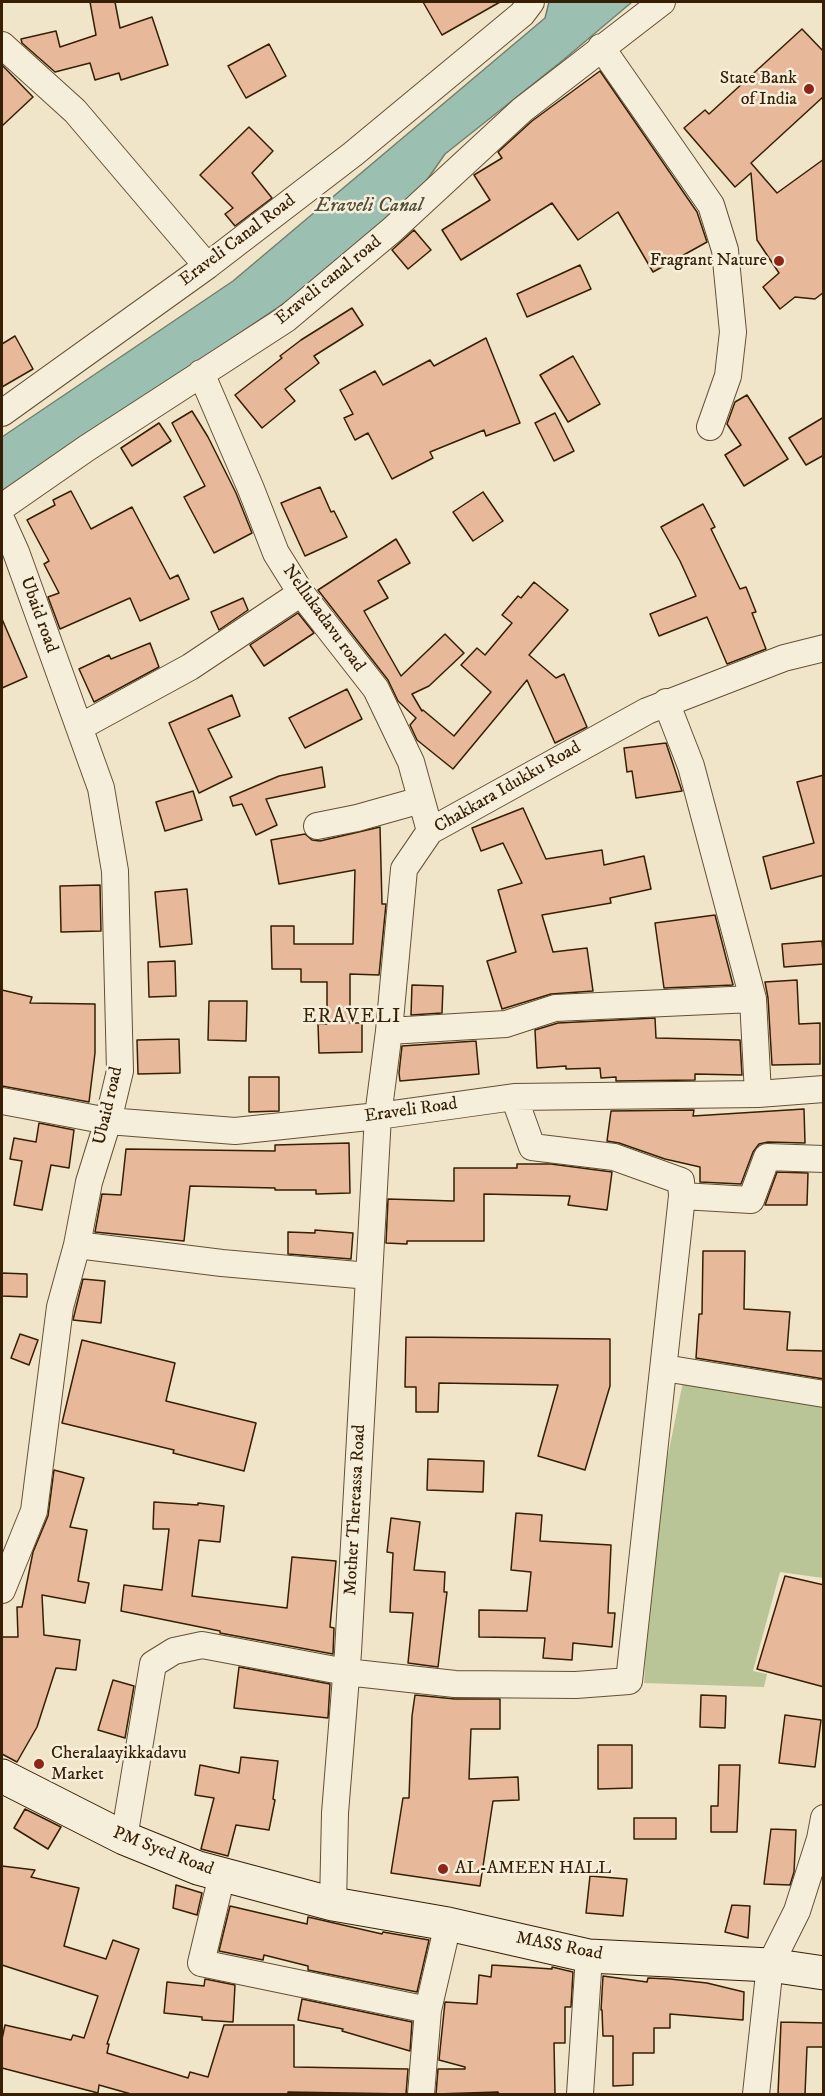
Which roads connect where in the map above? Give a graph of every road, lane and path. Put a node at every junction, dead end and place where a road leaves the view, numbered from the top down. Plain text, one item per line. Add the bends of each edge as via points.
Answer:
1 (662, 2) edge
2 (527, 8) edge
3 (2, 45) edge
4 (602, 47) junction
5 (207, 266) junction
6 (201, 373) junction
7 (2, 413) edge
8 (710, 427) dead end
9 (2, 507) edge
10 (2, 521) edge
11 (301, 593) junction
12 (824, 648) edge
13 (666, 702) junction
14 (80, 727) junction
15 (421, 800) junction
16 (316, 826) dead end
17 (430, 831) junction
18 (753, 999) junction
19 (389, 1031) junction
20 (824, 1089) edge
21 (758, 1094) junction
22 (514, 1097) junction
23 (2, 1101) edge
24 (378, 1116) junction
25 (108, 1121) junction
26 (824, 1159) edge
27 (682, 1196) junction
28 (77, 1245) junction
29 (369, 1276) junction
30 (664, 1368) junction
31 (824, 1394) edge
32 (2, 1590) edge
33 (346, 1672) junction
34 (2, 1776) edge
35 (824, 1818) edge
36 (123, 1838) junction
37 (222, 1875) junction
38 (333, 1904) junction
39 (448, 1924) junction
40 (589, 1956) junction
41 (770, 1965) junction
42 (824, 1973) edge
43 (428, 2010) junction
44 (421, 2094) edge
45 (580, 2094) edge
46 (756, 2094) edge

1 - 4 street, Eraveli canal road
2 - 5 street, Eraveli Canal Road via 353,154
3 - 5 street via 75,111
4 - 6 street, Eraveli canal road via 522,110 392,230 286,319
4 - 8 street via 711,205 725,250 733,332 728,376
5 - 7 street, Eraveli Canal Road
6 - 9 street, Eraveli canal road
6 - 11 street, Nellukadavu road via 276,553
10 - 14 street, Ubaid road
11 - 14 street via 189,667
11 - 15 street, Nellukadavu road via 376,689 411,762
12 - 13 street, Chakkara Idukku Road via 784,658
13 - 17 street, Chakkara Idukku Road
13 - 18 street via 691,766
14 - 25 street, Ubaid road via 100,788 115,871 120,1071
15 - 16 street
15 - 17 street, Nellukadavu road
17 - 19 street, Chakkara Idukku Road via 404,869
18 - 19 street via 555,1008 506,1024
18 - 21 street
19 - 24 street, Chakkara Idukku Road
20 - 21 street, Eraveli Road
21 - 22 street, Eraveli Road
22 - 24 street, Eraveli Road
22 - 27 street via 532,1147 614,1157 681,1181
23 - 25 street, Eraveli Road
24 - 25 street, Eraveli Road via 235,1131
24 - 29 street, Mother Thereassa Road
25 - 28 street, Ubaid road via 89,1182
26 - 27 street via 767,1157 751,1200
27 - 30 street
28 - 29 street
28 - 32 street, Ubaid road via 60,1307 34,1510
29 - 33 street, Mother Thereassa Road
30 - 31 street
30 - 33 street via 629,1681 576,1685 455,1684
33 - 36 street via 202,1645 174,1651 153,1664
33 - 38 street, Mother Thereassa Road via 335,1813
34 - 36 street, PM Syed Road
35 - 41 street via 797,1911
36 - 37 street, PM Syed Road
37 - 38 street, PM Syed Road
37 - 43 street via 201,1963
38 - 39 street, MASS Road
39 - 40 street, MASS Road
39 - 43 street
40 - 41 street, MASS Road
40 - 45 street
41 - 42 street, MASS Road
41 - 46 street
43 - 44 street

